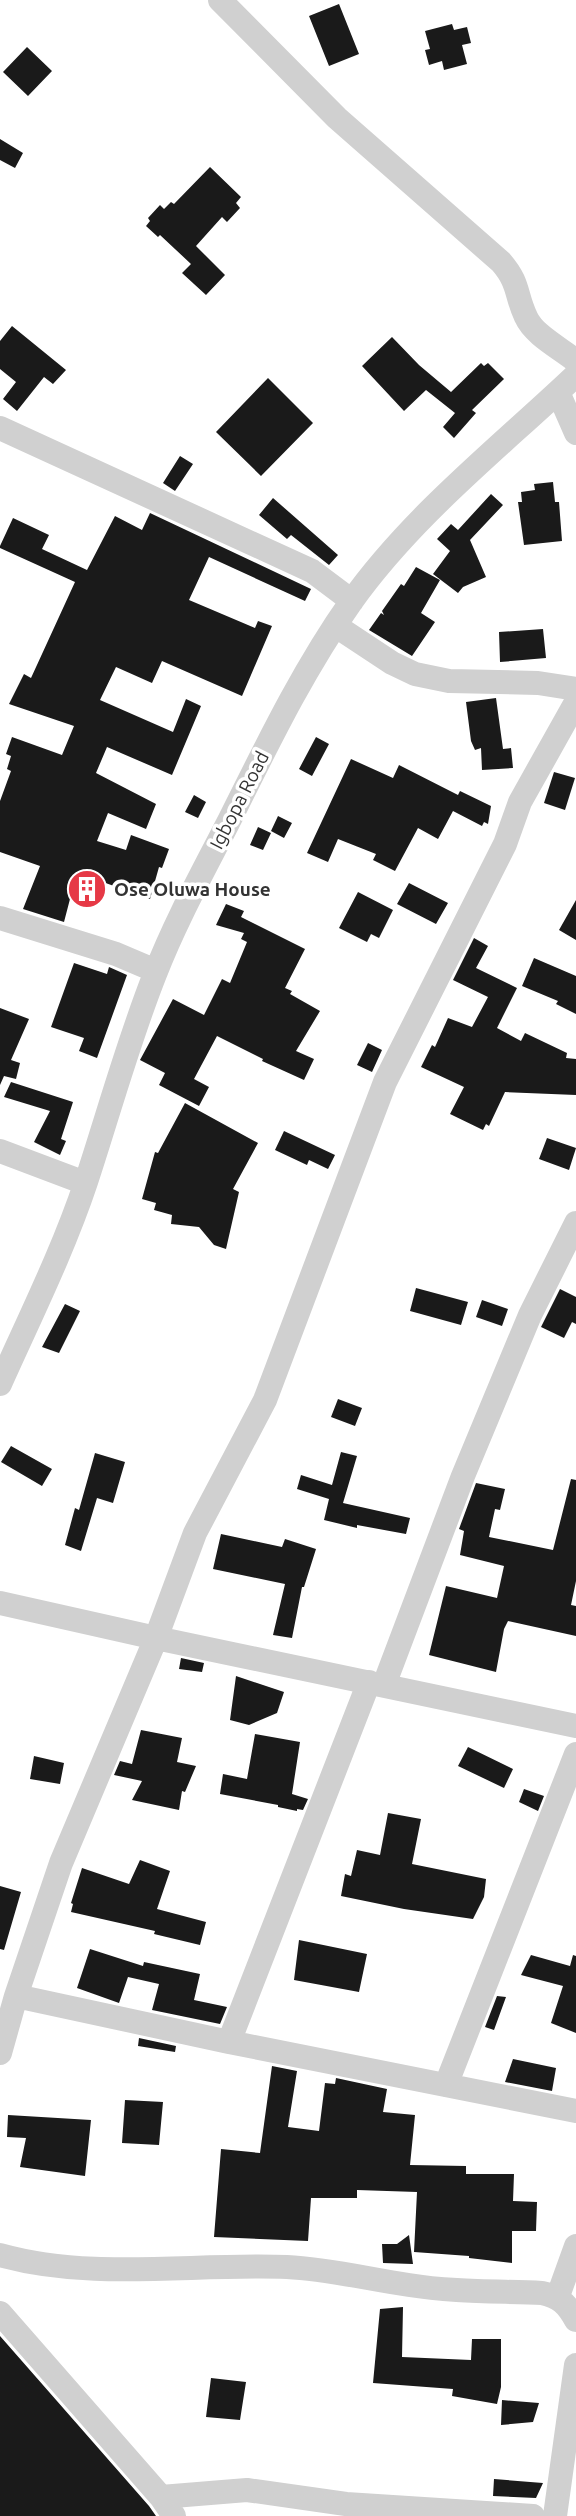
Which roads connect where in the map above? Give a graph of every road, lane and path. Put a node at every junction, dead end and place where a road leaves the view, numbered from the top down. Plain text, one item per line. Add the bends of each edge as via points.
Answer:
1 (220, 0) edge
2 (576, 361) edge
3 (576, 375) edge
4 (558, 392) junction
5 (0, 428) edge
6 (576, 433) edge
7 (352, 601) junction
8 (336, 626) junction
9 (576, 688) edge
10 (576, 702) edge
11 (0, 918) edge
12 (156, 971) junction
13 (0, 1151) edge
14 (85, 1183) junction
15 (576, 1223) edge
16 (0, 1384) edge
17 (0, 1603) edge
18 (156, 1638) junction
19 (376, 1684) junction
20 (576, 1726) edge
21 (576, 1754) edge
22 (16, 1996) junction
23 (229, 2042) junction
24 (0, 2053) edge
25 (446, 2085) junction
26 (576, 2111) edge
27 (576, 2246) edge
28 (0, 2255) edge
29 (558, 2296) junction
30 (0, 2313) edge
31 (576, 2320) edge
32 (576, 2365) edge
33 (167, 2506) edge
34 (533, 2516) edge
35 (555, 2516) edge

1 - 2 street via 337,118 501,262 513,275 530,325
3 - 4 street, Igbopa Road
4 - 6 street
4 - 7 street, Igbopa Road via 400,541
5 - 7 street via 312,571
7 - 8 street, Igbopa Road
8 - 9 street via 415,674 449,681 538,682
8 - 12 street, Igbopa Road via 293,695
10 - 18 street via 520,802 505,844 385,1082 265,1400 195,1533
11 - 12 street via 117,954
12 - 14 street, Igbopa Road
13 - 14 street
14 - 16 street, Igbopa Road
15 - 19 street via 530,1315
17 - 18 street
18 - 19 street
18 - 22 street via 61,1863
19 - 20 street
19 - 23 street
21 - 25 street
22 - 23 street
22 - 24 street
23 - 25 street
25 - 26 street
27 - 29 street
28 - 29 street via 87,2269 287,2267 412,2286
29 - 31 street
30 - 33 street
32 - 35 street
33 - 34 street via 247,2490 346,2504

